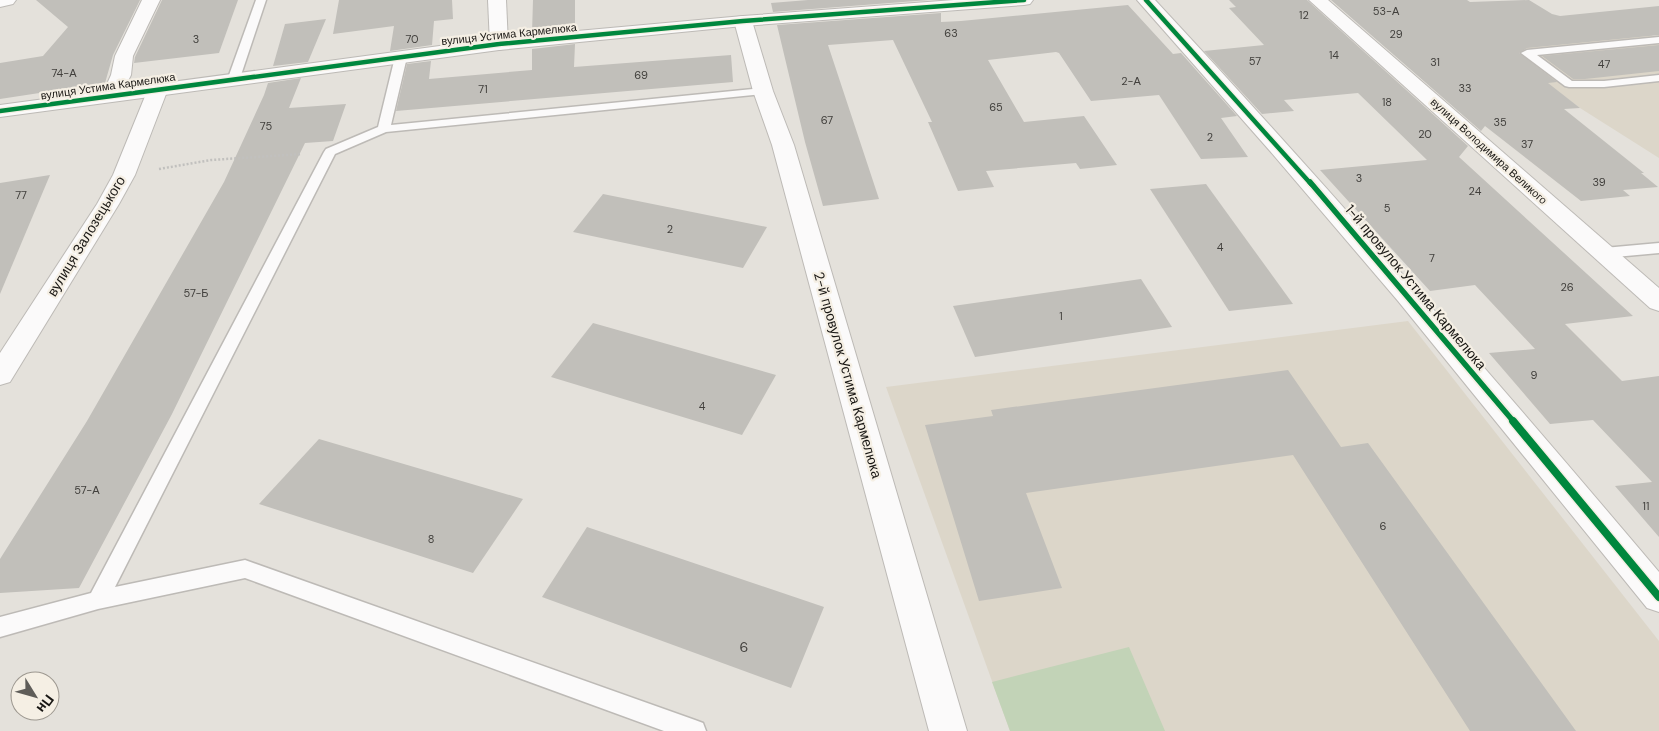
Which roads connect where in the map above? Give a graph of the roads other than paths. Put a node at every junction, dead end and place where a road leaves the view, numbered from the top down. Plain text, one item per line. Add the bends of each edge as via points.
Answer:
1 (7, 0) edge
2 (151, 0) edge
3 (261, 0) edge
4 (497, 0) edge
5 (1024, 0) edge
6 (1146, 0) edge
7 (1318, 0) edge
8 (0, 2) edge
9 (743, 21) junction
10 (1659, 40) edge
11 (499, 44) junction
12 (401, 57) junction
13 (234, 78) junction
14 (1659, 78) edge
15 (158, 89) junction
16 (763, 91) junction
17 (112, 95) junction
18 (0, 111) edge
19 (384, 129) junction
20 (1659, 248) edge
21 (1604, 253) junction
22 (1659, 302) edge
23 (0, 375) edge
24 (1659, 596) edge
25 (98, 600) junction
26 (0, 627) edge
27 (694, 731) edge
28 (948, 731) edge

1 - 8 street
2 - 17 street via 124,56 121,75
3 - 13 lane
4 - 11 street
5 - 9 street, вулиця Устима Кармелюка
6 - 24 street, 1-й провулок Устима Кармелюка via 1324,198
7 - 21 street, вулиця Володимира Великого
9 - 11 street, вулиця Устима Кармелюка
9 - 16 street, 2-й провулок Устима Кармелюка
10 - 14 lane via 1527,53 1569,84
11 - 12 street, вулиця Устима Кармелюка
12 - 13 street, вулиця Устима Кармелюка
12 - 19 lane
13 - 15 street, вулиця Устима Кармелюка
15 - 17 street, вулиця Устима Кармелюка
15 - 23 street, вулиця Залозецького via 124,175 108,204
16 - 19 lane
16 - 28 street, 2-й провулок Устима Кармелюка via 783,145
17 - 18 street, вулиця Устима Кармелюка
19 - 25 lane via 330,152
20 - 21 lane
21 - 22 street, вулиця Володимира Великого
25 - 26 lane
25 - 27 lane via 245,568

